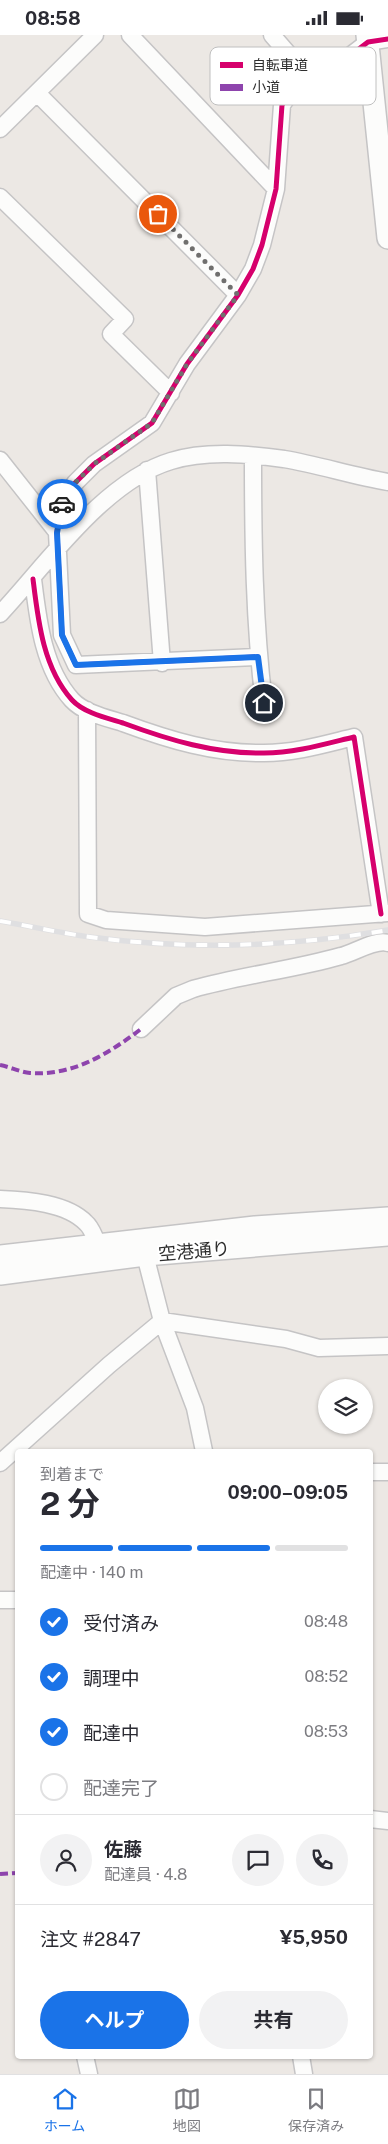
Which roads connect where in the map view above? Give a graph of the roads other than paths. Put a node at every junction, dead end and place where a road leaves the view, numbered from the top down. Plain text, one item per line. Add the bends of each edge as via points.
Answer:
1 (95, 35) edge
2 (130, 35) edge
3 (272, 35) edge
4 (374, 39) edge
5 (282, 47) edge
6 (363, 47) edge
7 (376, 67) edge
8 (37, 93) junction
9 (282, 105) edge
10 (0, 129) edge
11 (276, 189) junction
12 (0, 197) edge
13 (388, 238) edge
14 (238, 295) junction
15 (171, 393) junction
16 (253, 457) junction
17 (0, 460) edge
18 (148, 470) junction
19 (388, 482) edge
20 (57, 533) junction
21 (57, 550) junction
22 (33, 579) junction
23 (0, 615) edge
24 (258, 657) junction
25 (162, 663) junction
26 (264, 703) dead end
27 (87, 710) junction
28 (385, 913) edge
29 (388, 943) edge
30 (141, 1029) dead end
31 (0, 1199) edge
32 (388, 1218) edge
33 (388, 1235) edge
34 (98, 1244) junction
35 (145, 1255) junction
36 (0, 1256) edge
37 (0, 1274) edge
38 (162, 1321) junction
39 (388, 1346) edge
40 (16, 1449) edge
41 (204, 1449) edge
42 (15, 1450) edge
43 (0, 1463) edge
44 (373, 1472) edge
45 (388, 1473) edge
46 (15, 1599) edge
47 (0, 1600) edge
48 (373, 1819) edge
49 (388, 1821) edge
50 (86, 2059) edge
51 (302, 2059) edge
52 (89, 2074) edge
53 (304, 2074) edge

1 - 8 street
2 - 11 street
3 - 5 street
4 - 6 street
7 - 13 street
8 - 10 street
8 - 14 street
9 - 11 street
11 - 14 street via 262,245
12 - 15 street via 125,319 111,334
14 - 15 street via 187,364
15 - 20 street via 152,423 94,464 75,483 61,506
16 - 18 street via 190,456
16 - 19 street via 282,459
16 - 24 street
17 - 20 street
18 - 21 street via 92,514
18 - 25 street
20 - 21 street
21 - 22 street
21 - 25 street via 62,635 76,665
22 - 23 street
22 - 27 street via 38,626 52,667 63,689 74,702
24 - 25 street
24 - 26 street
27 - 28 street via 163,737 233,752 303,749 354,737
27 - 28 street via 88,913 106,920 205,927
29 - 30 street via 382,941 318,963 193,989 176,997
31 - 34 street via 32,1202 78,1216 88,1225
32 - 34 street, 空港通り via 255,1227
33 - 35 street, 空港通り
34 - 36 street, 空港通り
35 - 37 street, 空港通り
35 - 38 street
38 - 39 street via 286,1339 320,1348
38 - 40 street
38 - 41 street via 195,1408
42 - 43 street
44 - 45 street
46 - 47 street
48 - 49 street
50 - 52 street
51 - 53 street

